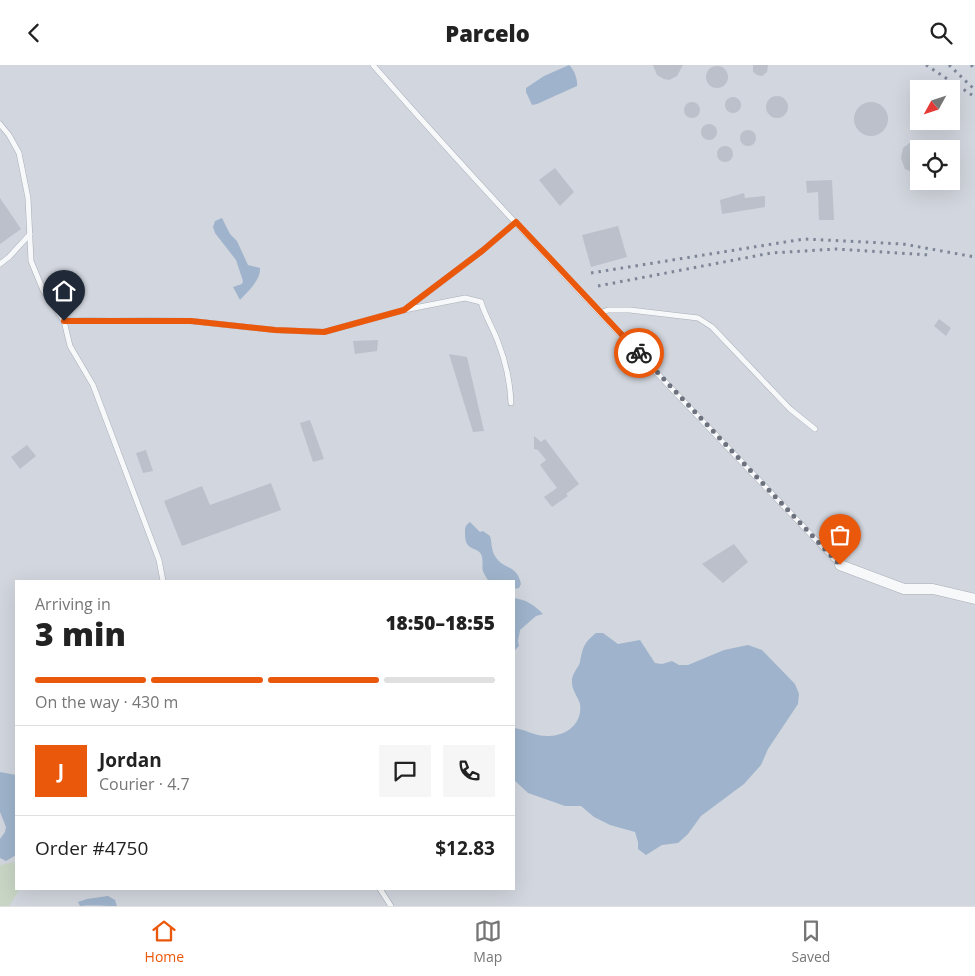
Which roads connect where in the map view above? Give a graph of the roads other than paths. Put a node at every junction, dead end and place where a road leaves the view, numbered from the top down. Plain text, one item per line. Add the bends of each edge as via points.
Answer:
1 (373, 65) edge
2 (0, 124) edge
3 (516, 222) junction
4 (30, 233) junction
5 (0, 264) edge
6 (404, 310) junction
7 (600, 313) junction
8 (64, 321) junction
9 (511, 403) dead end
10 (815, 429) dead end
11 (840, 565) joint
12 (163, 580) edge
13 (975, 599) edge
14 (381, 890) edge
15 (391, 906) edge

1 - 3 lane
2 - 4 lane via 19,153 28,198
3 - 6 lane
3 - 7 lane
4 - 5 lane
4 - 8 lane via 31,261 43,290
6 - 8 lane via 324,332 191,321
6 - 9 lane via 465,298 481,302 510,377
7 - 10 lane via 630,310 698,318 712,327 790,409
7 - 11 lane
8 - 12 lane via 70,346 94,385 159,560
11 - 13 street via 904,589 933,589
14 - 15 lane

